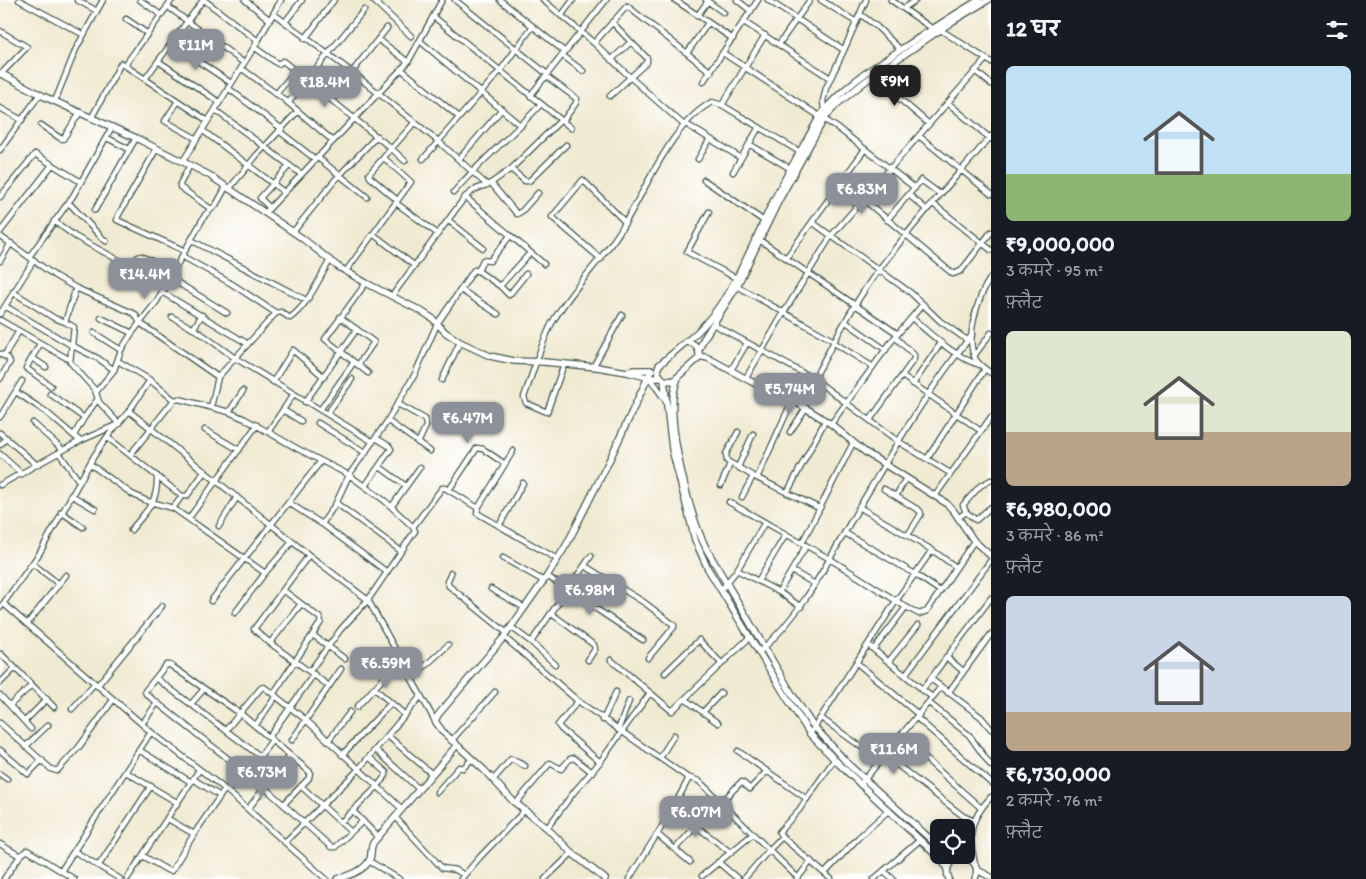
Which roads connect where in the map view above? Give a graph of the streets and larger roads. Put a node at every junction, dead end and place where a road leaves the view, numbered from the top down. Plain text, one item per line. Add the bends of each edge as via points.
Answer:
1 (19, 0) edge
2 (77, 0) edge
3 (103, 0) edge
4 (140, 0) edge
5 (172, 0) edge
6 (204, 0) edge
7 (245, 0) edge
8 (282, 0) edge
9 (302, 0) edge
10 (334, 0) edge
11 (373, 0) edge
12 (435, 0) edge
13 (455, 0) edge
14 (500, 0) edge
15 (543, 0) edge
16 (574, 0) edge
17 (606, 0) edge
18 (675, 0) edge
19 (737, 0) edge
20 (758, 0) edge
21 (768, 0) edge
22 (810, 0) edge
23 (821, 0) edge
24 (891, 0) edge
25 (916, 0) edge
26 (979, 0) edge
27 (988, 0) edge
28 (707, 1) edge
29 (864, 1) edge
30 (441, 2) edge
31 (970, 2) edge
32 (167, 6) junction
33 (904, 8) junction
34 (364, 10) dead end
35 (97, 11) junction
36 (751, 11) junction
37 (724, 13) dead end
38 (274, 14) junction
39 (860, 14) junction
40 (161, 15) junction
41 (561, 16) junction
42 (697, 16) junction
43 (434, 17) junction
44 (126, 19) dead end
45 (797, 19) junction
46 (270, 20) junction
47 (188, 21) junction
48 (285, 22) junction
49 (612, 22) junction
50 (744, 22) junction
51 (856, 22) junction
52 (708, 23) junction
53 (533, 26) junction
54 (387, 28) dead end
55 (936, 28) junction
56 (0, 31) edge
57 (580, 32) junction
58 (148, 34) junction
59 (84, 35) junction
60 (764, 35) junction
61 (411, 36) dead end
62 (305, 39) junction
63 (378, 39) junction
64 (733, 39) junction
65 (420, 40) junction
66 (258, 41) junction
67 (631, 42) junction
68 (171, 43) junction
69 (594, 43) junction
70 (779, 44) junction
71 (254, 47) junction
72 (516, 49) junction
73 (844, 50) junction
74 (901, 50) junction
75 (687, 53) junction
76 (723, 53) junction
77 (564, 54) junction
78 (328, 55) junction
79 (986, 59) junction
80 (611, 60) junction
81 (158, 61) junction
82 (408, 62) junction
83 (991, 62) edge
84 (125, 65) junction
85 (242, 66) junction
86 (745, 67) junction
87 (402, 69) junction
88 (295, 71) junction
89 (500, 71) junction
90 (583, 71) dead end
91 (975, 71) junction
92 (352, 72) junction
93 (711, 72) junction
94 (0, 74) edge
95 (546, 75) junction
96 (873, 76) junction
97 (630, 78) junction
98 (830, 78) junction
99 (145, 79) junction
100 (307, 80) junction
101 (704, 82) dead end
102 (991, 84) edge
103 (230, 86) junction
104 (480, 92) junction
105 (40, 94) junction
106 (276, 94) junction
107 (379, 94) junction
108 (530, 96) junction
109 (610, 96) dead end
110 (55, 101) junction
111 (178, 101) junction
112 (220, 102) junction
113 (288, 103) junction
114 (948, 103) junction
115 (541, 104) junction
116 (722, 104) junction
117 (0, 108) edge
118 (502, 109) junction
119 (214, 110) junction
120 (824, 110) junction
121 (298, 111) junction
122 (80, 112) junction
123 (459, 117) junction
124 (92, 118) junction
125 (822, 118) junction
126 (355, 119) junction
127 (22, 120) junction
128 (562, 120) junction
129 (208, 121) junction
130 (415, 122) junction
131 (929, 124) junction
132 (41, 125) dead end
133 (685, 125) junction
134 (521, 126) junction
135 (112, 127) junction
136 (760, 127) junction
137 (571, 128) dead end
138 (202, 130) junction
139 (281, 130) junction
140 (377, 136) junction
141 (919, 136) junction
142 (107, 138) junction
143 (136, 138) junction
144 (990, 138) edge
145 (197, 139) junction
146 (710, 139) junction
147 (333, 141) junction
148 (438, 141) junction
149 (749, 144) junction
150 (566, 145) dead end
151 (265, 147) junction
152 (157, 148) junction
153 (129, 149) junction
154 (392, 149) junction
155 (865, 149) junction
156 (0, 150) edge
157 (800, 152) junction
158 (316, 158) junction
159 (384, 158) junction
160 (698, 158) dead end
161 (741, 158) junction
162 (423, 159) dead end
163 (459, 159) junction
164 (405, 160) dead end
165 (183, 162) junction
166 (52, 165) junction
167 (190, 165) junction
168 (249, 165) junction
169 (290, 166) junction
170 (791, 168) junction
171 (891, 168) junction
172 (511, 169) junction
173 (472, 170) junction
174 (961, 171) junction
175 (733, 172) dead end
176 (301, 174) junction
177 (339, 176) junction
178 (704, 180) dead end
179 (81, 182) junction
180 (273, 184) junction
181 (489, 184) junction
182 (228, 188) junction
183 (915, 188) junction
184 (284, 192) junction
185 (454, 192) dead end
186 (538, 193) dead end
187 (940, 194) junction
188 (991, 194) edge
189 (909, 195) junction
190 (0, 196) edge
191 (367, 197) dead end
192 (465, 197) junction
193 (863, 199) junction
194 (396, 201) junction
195 (68, 203) junction
196 (932, 203) junction
197 (270, 208) junction
198 (211, 209) junction
199 (95, 210) dead end
200 (927, 210) junction
201 (709, 212) dead end
202 (265, 213) junction
203 (448, 220) junction
204 (887, 220) junction
205 (54, 221) junction
206 (764, 221) junction
207 (625, 222) junction
208 (812, 222) junction
209 (293, 232) junction
210 (991, 232) edge
211 (0, 234) edge
212 (373, 234) junction
213 (438, 234) junction
214 (510, 236) junction
215 (831, 236) junction
216 (906, 236) junction
217 (191, 240) junction
218 (761, 240) junction
219 (106, 241) dead end
220 (983, 242) junction
221 (11, 243) junction
222 (483, 248) dead end
223 (991, 250) edge
224 (185, 251) junction
225 (530, 253) junction
226 (182, 256) junction
227 (29, 257) junction
228 (786, 258) junction
229 (601, 259) junction
230 (34, 260) junction
231 (330, 260) junction
232 (0, 261) edge
233 (544, 264) dead end
234 (414, 266) junction
235 (879, 270) junction
236 (346, 271) junction
237 (478, 271) junction
238 (809, 272) junction
239 (526, 274) dead end
240 (171, 276) junction
241 (991, 277) edge
242 (736, 278) junction
243 (366, 283) junction
244 (500, 286) junction
245 (737, 286) junction
246 (76, 288) junction
247 (461, 290) junction
248 (13, 292) junction
249 (162, 292) junction
250 (392, 296) junction
251 (306, 300) junction
252 (923, 304) junction
253 (855, 305) junction
254 (5, 306) junction
255 (227, 313) dead end
256 (276, 313) junction
257 (0, 314) edge
258 (498, 314) dead end
259 (783, 314) junction
260 (622, 315) dead end
261 (202, 316) junction
262 (172, 317) dead end
263 (340, 317) junction
264 (101, 318) dead end
265 (912, 318) junction
266 (0, 320) edge
267 (65, 322) junction
268 (846, 322) junction
269 (140, 323) junction
270 (438, 324) junction
271 (713, 324) junction
272 (193, 329) junction
273 (357, 329) junction
274 (18, 331) junction
275 (94, 333) dead end
276 (132, 333) junction
277 (991, 333) edge
278 (972, 335) junction
279 (897, 336) junction
280 (967, 340) junction
281 (460, 342) junction
282 (686, 342) junction
283 (833, 342) junction
284 (747, 343) junction
285 (941, 343) junction
286 (40, 344) junction
287 (248, 344) junction
288 (71, 345) junction
289 (121, 350) junction
290 (886, 350) junction
291 (341, 352) junction
292 (762, 352) junction
293 (699, 353) junction
294 (958, 354) junction
295 (2, 355) edge
296 (974, 356) junction
297 (32, 358) junction
298 (235, 358) junction
299 (70, 360) junction
300 (118, 361) junction
301 (537, 361) junction
302 (356, 363) junction
303 (564, 364) junction
304 (980, 365) junction
305 (593, 366) junction
306 (46, 367) dead end
307 (873, 367) junction
308 (657, 369) junction
309 (985, 369) junction
310 (114, 370) junction
311 (731, 370) junction
312 (651, 371) junction
313 (627, 372) junction
314 (368, 373) dead end
315 (991, 373) edge
316 (678, 376) junction
317 (902, 376) junction
318 (218, 377) junction
319 (324, 377) junction
320 (648, 378) junction
321 (746, 378) junction
322 (0, 379) edge
323 (663, 379) junction
324 (814, 379) junction
325 (150, 380) junction
326 (352, 380) dead end
327 (442, 380) dead end
328 (22, 381) dead end
329 (273, 382) junction
330 (913, 384) junction
331 (51, 386) dead end
332 (243, 391) dead end
333 (16, 392) junction
334 (96, 392) junction
335 (50, 394) dead end
336 (294, 395) junction
337 (928, 395) junction
338 (97, 400) junction
339 (174, 400) junction
340 (666, 401) junction
341 (792, 401) junction
342 (305, 402) junction
343 (847, 402) junction
344 (398, 404) junction
345 (803, 406) junction
346 (211, 407) junction
347 (283, 410) junction
348 (320, 410) junction
349 (130, 411) junction
350 (229, 412) junction
351 (957, 413) junction
352 (327, 414) junction
353 (0, 417) edge
354 (991, 417) edge
355 (84, 418) junction
356 (870, 420) junction
357 (301, 421) dead end
358 (388, 421) junction
359 (318, 422) dead end
360 (828, 422) junction
361 (33, 423) dead end
362 (118, 424) junction
363 (257, 425) junction
364 (150, 428) junction
365 (205, 430) dead end
366 (981, 431) junction
367 (268, 432) junction
368 (738, 432) dead end
369 (790, 432) dead end
370 (0, 433) edge
371 (753, 434) dead end
372 (74, 435) junction
373 (107, 437) junction
374 (7, 438) junction
375 (374, 440) junction
376 (80, 441) junction
377 (899, 442) junction
378 (418, 443) junction
379 (853, 443) junction
380 (0, 445) edge
381 (239, 450) junction
382 (430, 451) dead end
383 (513, 451) dead end
384 (61, 452) junction
385 (366, 453) junction
386 (0, 454) edge
387 (130, 454) junction
388 (927, 459) junction
389 (321, 461) junction
390 (90, 464) junction
391 (505, 464) junction
392 (730, 464) junction
393 (37, 465) junction
394 (884, 465) junction
395 (380, 467) junction
396 (420, 467) dead end
397 (738, 467) junction
398 (205, 471) junction
399 (950, 473) junction
400 (22, 474) junction
401 (350, 475) junction
402 (157, 476) junction
403 (755, 477) junction
404 (906, 478) junction
405 (991, 480) edge
406 (79, 481) junction
407 (217, 482) junction
408 (523, 483) dead end
409 (0, 484) edge
410 (720, 485) dead end
411 (365, 486) junction
412 (406, 486) junction
413 (884, 489) dead end
414 (449, 490) junction
415 (787, 493) junction
416 (72, 495) junction
417 (182, 496) junction
418 (896, 496) junction
419 (936, 496) junction
420 (237, 497) junction
421 (742, 497) dead end
422 (729, 502) dead end
423 (152, 503) junction
424 (288, 503) junction
425 (336, 503) junction
426 (392, 506) junction
427 (991, 506) edge
428 (860, 507) junction
429 (173, 508) junction
430 (478, 508) junction
431 (819, 508) junction
432 (95, 509) dead end
433 (61, 512) junction
434 (966, 512) junction
435 (189, 518) junction
436 (958, 518) junction
437 (765, 522) junction
438 (322, 524) junction
439 (271, 525) junction
440 (219, 526) dead end
441 (498, 526) junction
442 (83, 527) dead end
443 (413, 527) junction
444 (131, 530) dead end
445 (845, 532) junction
446 (786, 534) junction
447 (908, 535) junction
448 (974, 541) junction
449 (292, 542) junction
450 (804, 544) junction
451 (932, 550) junction
452 (401, 551) junction
453 (309, 555) junction
454 (591, 556) dead end
455 (991, 556) edge
456 (503, 558) dead end
457 (245, 559) junction
458 (557, 559) junction
459 (830, 559) junction
460 (991, 560) edge
461 (33, 564) junction
462 (586, 566) junction
463 (956, 567) junction
464 (737, 570) junction
465 (792, 571) junction
466 (387, 572) junction
467 (265, 573) junction
468 (451, 574) dead end
469 (916, 574) junction
470 (66, 575) dead end
471 (546, 578) junction
472 (758, 581) junction
473 (59, 584) junction
474 (726, 584) junction
475 (815, 584) junction
476 (491, 589) dead end
477 (569, 589) junction
478 (283, 590) junction
479 (721, 590) junction
480 (940, 591) junction
481 (779, 592) junction
482 (991, 598) edge
483 (368, 600) junction
484 (211, 601) dead end
485 (896, 601) junction
486 (301, 604) junction
487 (2, 606) edge
488 (162, 606) dead end
489 (801, 607) junction
490 (906, 607) junction
491 (524, 608) junction
492 (235, 613) dead end
493 (552, 614) junction
494 (27, 624) junction
495 (918, 625) dead end
496 (508, 632) junction
497 (991, 634) edge
498 (313, 635) junction
499 (750, 637) junction
500 (643, 640) dead end
501 (531, 642) junction
502 (270, 643) junction
503 (448, 645) dead end
504 (868, 645) junction
505 (328, 646) junction
506 (765, 648) junction
507 (874, 649) junction
508 (759, 652) junction
509 (1, 654) edge
510 (946, 657) junction
511 (648, 658) dead end
512 (401, 659) junction
513 (296, 660) junction
514 (345, 660) dead end
515 (588, 660) dead end
516 (611, 660) dead end
517 (889, 661) junction
518 (857, 662) junction
519 (555, 664) dead end
520 (722, 664) junction
521 (15, 668) junction
522 (341, 669) dead end
523 (963, 671) junction
524 (312, 672) junction
525 (665, 673) dead end
526 (0, 674) edge
527 (905, 675) junction
528 (412, 678) junction
529 (4, 679) junction
530 (156, 679) junction
531 (931, 679) junction
532 (0, 683) edge
533 (32, 685) junction
534 (95, 685) junction
535 (329, 686) junction
536 (941, 687) junction
537 (204, 688) junction
538 (374, 688) junction
539 (922, 690) junction
540 (495, 692) dead end
541 (616, 692) dead end
542 (650, 693) junction
543 (721, 693) dead end
544 (948, 693) junction
545 (0, 695) edge
546 (275, 695) junction
547 (421, 696) junction
548 (933, 698) junction
549 (46, 699) junction
550 (113, 700) junction
551 (686, 700) junction
552 (578, 701) junction
553 (629, 701) dead end
554 (157, 703) junction
555 (391, 703) junction
556 (928, 703) junction
557 (192, 704) junction
558 (10, 705) junction
559 (54, 707) dead end
560 (291, 707) junction
561 (357, 707) dead end
562 (72, 709) dead end
563 (350, 712) dead end
564 (703, 712) junction
565 (240, 714) junction
566 (405, 715) junction
567 (918, 716) junction
568 (821, 718) junction
569 (306, 720) junction
570 (603, 720) junction
571 (25, 721) junction
572 (435, 721) junction
573 (0, 723) edge
574 (718, 723) dead end
575 (142, 724) junction
576 (48, 725) dead end
577 (255, 726) junction
578 (815, 727) junction
579 (31, 729) dead end
580 (991, 729) edge
581 (226, 730) junction
582 (151, 732) junction
583 (620, 732) junction
584 (810, 734) junction
585 (674, 735) dead end
586 (388, 736) junction
587 (900, 737) junction
588 (271, 739) junction
589 (292, 740) dead end
590 (328, 741) junction
591 (452, 741) junction
592 (457, 745) junction
593 (26, 746) junction
594 (0, 750) edge
595 (139, 750) junction
596 (376, 750) junction
597 (738, 751) dead end
598 (290, 755) junction
599 (342, 755) junction
600 (260, 756) junction
601 (884, 756) junction
602 (369, 757) junction
603 (660, 758) junction
604 (472, 759) junction
605 (42, 760) junction
606 (834, 760) junction
607 (600, 762) junction
608 (525, 766) dead end
609 (991, 766) edge
610 (199, 770) junction
611 (358, 770) junction
612 (767, 771) junction
613 (126, 772) junction
614 (592, 772) junction
615 (0, 774) edge
616 (247, 774) junction
617 (432, 774) junction
618 (689, 778) junction
619 (7, 779) dead end
620 (192, 780) junction
621 (493, 780) junction
622 (862, 782) junction
623 (991, 783) edge
624 (151, 786) junction
625 (301, 786) junction
626 (264, 787) junction
627 (377, 787) junction
628 (225, 788) junction
629 (420, 789) junction
630 (437, 792) dead end
631 (220, 796) junction
632 (991, 797) edge
633 (807, 799) junction
634 (178, 803) junction
635 (516, 803) junction
636 (721, 803) junction
637 (284, 804) junction
638 (323, 805) junction
639 (981, 808) junction
640 (248, 809) junction
641 (402, 809) junction
642 (525, 810) junction
643 (353, 811) junction
644 (888, 811) junction
645 (671, 812) junction
646 (395, 817) junction
647 (168, 818) junction
648 (970, 819) edge
649 (975, 819) edge
650 (363, 821) junction
651 (341, 822) junction
652 (305, 823) junction
653 (696, 826) junction
654 (547, 828) junction
655 (351, 832) junction
656 (194, 834) junction
657 (752, 834) junction
658 (658, 835) junction
659 (378, 837) junction
660 (782, 837) junction
661 (930, 839) edge
662 (920, 840) junction
663 (285, 842) junction
664 (0, 844) edge
665 (675, 849) junction
666 (74, 850) junction
667 (769, 850) junction
668 (730, 852) junction
669 (572, 853) junction
670 (20, 856) junction
671 (143, 856) junction
672 (369, 861) junction
673 (811, 861) junction
674 (690, 862) dead end
675 (718, 862) junction
676 (975, 863) edge
677 (950, 864) edge
678 (972, 864) edge
679 (99, 866) junction
680 (948, 868) junction
681 (976, 868) junction
682 (61, 871) junction
683 (884, 871) junction
684 (825, 874) junction
685 (702, 876) dead end
686 (351, 877) edge
687 (462, 877) edge
688 (991, 877) edge
689 (798, 878) edge
690 (4, 879) edge
691 (74, 879) edge
692 (120, 879) edge
693 (128, 879) edge
694 (326, 879) edge
695 (338, 879) edge
696 (399, 879) edge
697 (545, 879) edge
698 (605, 879) edge
699 (629, 879) edge
700 (738, 879) edge
701 (744, 879) edge
702 (831, 879) edge
703 (874, 879) edge
704 (893, 879) edge
705 (948, 879) edge
706 (975, 879) edge

1 - 59 street
2 - 35 street
3 - 35 street
4 - 40 street
5 - 32 street
6 - 47 street
6 - 66 street
7 - 46 street
8 - 38 street
9 - 48 street
10 - 62 street
11 - 61 street
12 - 30 street
13 - 72 street
14 - 53 street
15 - 41 street
16 - 41 street
17 - 57 street
18 - 42 street
19 - 36 street
20 - 36 street
21 - 45 street
22 - 45 street
23 - 51 street
24 - 33 street
25 - 33 street
26 - 31 street
27 - 55 street
28 - 37 street
28 - 42 street
29 - 39 street
30 - 43 street
31 - 55 street
32 - 40 street
32 - 47 street
33 - 55 street
34 - 78 street
35 - 59 street
36 - 50 street
38 - 46 street
38 - 48 street
39 - 51 street
39 - 74 street
40 - 58 street
41 - 57 street
42 - 52 street
43 - 65 street
43 - 89 street
44 - 58 street
45 - 70 street
45 - 73 street
46 - 66 street
47 - 68 street
47 - 85 street
48 - 62 street
49 - 67 street
49 - 69 street
49 - 75 street via 627,6
50 - 60 street
50 - 64 street
51 - 73 street
52 - 64 street
52 - 75 street
53 - 72 street
53 - 77 street
54 - 63 street
55 - 74 street
55 - 79 street
55 - 96 street
56 - 94 street via 27,47
57 - 69 street
57 - 77 street
58 - 84 street
59 - 110 street
60 - 70 street
60 - 86 street
62 - 78 street
63 - 82 street
63 - 92 street
64 - 76 street
65 - 82 street
65 - 104 street
66 - 71 street
67 - 80 street
67 - 97 street via 648,60
68 - 81 street
68 - 103 street
69 - 80 street
70 - 98 street
71 - 85 street
71 - 88 street via 278,64 283,61
72 - 89 street
72 - 95 street
73 - 98 street
74 - 120 street via 844,90
75 - 93 street
76 - 86 street
76 - 93 street
77 - 90 street
77 - 95 street
78 - 92 street
78 - 100 street
79 - 83 street
79 - 91 street
80 - 97 street
81 - 99 street
81 - 112 street
82 - 87 street
84 - 99 street
84 - 124 street via 121,63
85 - 103 street
85 - 106 street
86 - 116 street
86 - 125 street
87 - 107 street
87 - 123 street
88 - 100 street
88 - 106 street
89 - 104 street
89 - 108 street
91 - 102 street
91 - 114 street
92 - 107 street
93 - 101 street
94 - 105 street
95 - 108 street
95 - 128 street via 577,99
96 - 125 street
96 - 131 street
97 - 109 street
97 - 133 street
98 - 120 street via 823,98
99 - 111 street
100 - 113 street
100 - 126 street
103 - 112 street
103 - 139 street
104 - 118 street
104 - 123 street
105 - 110 street
105 - 127 street
106 - 113 street
107 - 126 street
107 - 130 street
108 - 115 street
110 - 122 street
111 - 129 street
111 - 145 street via 165,121
112 - 119 street
113 - 121 street
114 - 131 street
114 - 144 street
115 - 128 street
115 - 134 street
116 - 133 street via 710,102
116 - 136 street
117 - 127 street
118 - 134 street
118 - 163 street
119 - 129 street
119 - 151 street
120 - 125 street
121 - 139 street
121 - 147 street
122 - 124 street
122 - 132 street via 63,139
123 - 148 street
124 - 135 street
125 - 155 street
125 - 157 street
125 - 218 street
126 - 140 street
126 - 147 street
127 - 156 street
128 - 137 street
128 - 172 street
129 - 138 street
130 - 148 street
130 - 154 street
131 - 141 street
133 - 146 street
133 - 207 street via 662,156
134 - 173 street
135 - 142 street
135 - 143 street
136 - 149 street
136 - 157 street
138 - 145 street
138 - 168 street
139 - 151 street
139 - 158 street
140 - 154 street
140 - 177 street
141 - 171 street
141 - 174 street
142 - 153 street
142 - 179 street
143 - 152 street
143 - 153 street
144 - 174 street
145 - 165 street
146 - 160 street
146 - 161 street
147 - 158 street
148 - 162 street
148 - 163 street
149 - 161 street
149 - 170 street
150 - 172 street via 529,181
151 - 168 street
151 - 169 street
152 - 165 street
152 - 224 street via 117,220
153 - 199 street
154 - 159 street
154 - 164 street
155 - 171 street
155 - 208 street
157 - 170 street
158 - 176 street
158 - 177 street
159 - 194 street via 411,182
159 - 194 street via 369,175
161 - 175 street
163 - 173 street
165 - 167 street
166 - 179 street
166 - 190 street via 35,154
166 - 211 street
167 - 182 street
167 - 198 street via 180,187
168 - 180 street
168 - 182 street
169 - 176 street
169 - 180 street
170 - 206 street
171 - 183 street
171 - 193 street
172 - 181 street
173 - 181 street
173 - 185 street
174 - 187 street
174 - 188 street
176 - 184 street
177 - 191 street
177 - 209 street
178 - 206 street
179 - 195 street
180 - 184 street
180 - 197 street via 260,199
181 - 186 street via 517,214
181 - 192 street
182 - 198 street
182 - 202 street
183 - 187 street via 922,180
183 - 189 street
184 - 197 street
187 - 196 street
189 - 200 street
189 - 204 street
192 - 203 street
192 - 214 street
193 - 204 street
193 - 215 street
194 - 212 street
194 - 213 street
195 - 205 street
195 - 219 street
196 - 200 street
196 - 220 street
197 - 202 street
198 - 217 street
200 - 216 street
201 - 242 street via 687,252
202 - 209 street
203 - 213 street
203 - 222 street
204 - 216 street
205 - 227 street
205 - 240 street via 124,263 129,264 141,256 164,267
206 - 242 street
207 - 229 street
207 - 229 street via 583,180 552,217
208 - 215 street
208 - 228 street
209 - 231 street
210 - 220 street
211 - 221 street
212 - 234 street
212 - 236 street
213 - 234 street
214 - 225 street
214 - 237 street via 490,261 484,260
215 - 235 street
215 - 238 street
216 - 220 street via 953,274 961,271
216 - 235 street
217 - 224 street
217 - 251 street
218 - 228 street
218 - 245 street
220 - 223 street
221 - 227 street
221 - 232 street
224 - 226 street
225 - 233 street
225 - 244 street
226 - 240 street
226 - 256 street
227 - 230 street
228 - 238 street
229 - 301 street via 558,312
230 - 246 street
230 - 248 street
231 - 236 street
231 - 251 street
234 - 250 street
235 - 252 street
235 - 253 street
236 - 243 street
237 - 244 street
237 - 247 street via 474,270
238 - 253 street
238 - 259 street
239 - 244 street via 509,295
240 - 249 street
240 - 255 street
241 - 278 street via 980,297
242 - 282 street via 712,318
243 - 250 street
243 - 263 street
245 - 259 street
245 - 271 street
246 - 267 street
246 - 269 street via 138,316
247 - 258 street
247 - 270 street
248 - 254 street
248 - 267 street
249 - 261 street
249 - 269 street
250 - 270 street
251 - 256 street via 290,318 281,312
252 - 265 street
252 - 280 street
253 - 268 street
253 - 279 street
254 - 257 street
254 - 288 street
256 - 287 street
259 - 283 street
259 - 292 street
260 - 305 street
261 - 272 street
261 - 287 street
262 - 272 street
263 - 273 street
263 - 291 street via 325,339
264 - 276 street
265 - 279 street
265 - 285 street
266 - 274 street
267 - 288 street via 74,326
268 - 283 street
268 - 290 street
269 - 276 street
269 - 318 street
270 - 281 street
270 - 344 street
271 - 284 street
271 - 293 street
272 - 298 street
273 - 291 street
273 - 302 street via 374,342
274 - 286 street
274 - 295 street
275 - 289 street
276 - 289 street
277 - 296 street
278 - 280 street
278 - 296 street
279 - 290 street
279 - 317 street via 915,358
280 - 294 street
281 - 301 street via 490,356
281 - 327 street
282 - 293 street via 694,344
282 - 308 street
283 - 307 street
283 - 324 street
284 - 292 street
284 - 311 street
285 - 294 street
285 - 330 street
286 - 297 street
286 - 299 street
287 - 298 street
288 - 299 street
288 - 310 street
289 - 300 street
290 - 307 street
291 - 302 street
291 - 319 street
292 - 321 street
292 - 324 street
293 - 311 street
293 - 316 street
294 - 304 street
294 - 337 street
295 - 322 street via 10,362
296 - 304 street
297 - 306 street
297 - 331 street via 27,369
298 - 318 street
298 - 329 street
299 - 334 street
300 - 310 street
300 - 325 street
301 - 303 street
301 - 303 street via 523,399 546,412
302 - 314 street
302 - 348 street
303 - 305 street
304 - 309 street
305 - 313 street
307 - 343 street
308 - 312 street
308 - 323 street
309 - 315 street
309 - 351 street
310 - 334 street
311 - 321 street
312 - 313 street
312 - 320 street
313 - 320 street
316 - 323 street via 673,381
316 - 474 street via 673,411 679,457 699,532
317 - 330 street
317 - 356 street
318 - 346 street
319 - 329 street via 293,350
319 - 342 street
320 - 323 street
320 - 340 street
320 - 458 street
321 - 341 street
323 - 340 street
324 - 343 street
324 - 345 street
325 - 339 street
325 - 349 street
326 - 352 street
328 - 333 street
329 - 336 street
330 - 337 street
332 - 350 street
333 - 353 street
333 - 372 street
334 - 338 street
335 - 355 street
336 - 342 street
336 - 347 street
337 - 351 street
337 - 377 street
338 - 355 street
338 - 362 street
339 - 346 street
339 - 364 street
340 - 479 street via 672,449 695,540
341 - 345 street
341 - 403 street
342 - 348 street
343 - 356 street
343 - 360 street
344 - 358 street
344 - 378 street via 425,419 426,426
345 - 360 street
345 - 369 street
346 - 350 street
347 - 357 street
347 - 367 street
348 - 352 street
349 - 362 street
349 - 364 street
350 - 363 street
351 - 366 street
351 - 388 street
352 - 375 street
354 - 366 street
355 - 372 street
356 - 377 street
358 - 375 street
358 - 378 street
359 - 385 street
360 - 379 street
360 - 415 street
361 - 384 street
362 - 373 street
362 - 376 street
363 - 367 street
363 - 381 street
364 - 387 street
364 - 398 street
365 - 381 street
366 - 399 street
367 - 389 street
368 - 392 street via 726,454 725,459
370 - 374 street
371 - 397 street
372 - 376 street
373 - 387 street
373 - 390 street
374 - 380 street
374 - 393 street
375 - 385 street
375 - 395 street via 391,448
376 - 384 street
377 - 388 street
377 - 394 street
378 - 382 street
379 - 394 street
379 - 431 street
381 - 407 street
383 - 391 street
384 - 393 street
384 - 406 street
385 - 401 street
386 - 400 street
387 - 402 street
388 - 399 street
389 - 401 street
389 - 424 street
390 - 406 street
390 - 423 street via 132,494
391 - 414 street via 477,448
391 - 430 street
392 - 397 street
392 - 410 street
393 - 400 street
394 - 404 street
394 - 428 street
395 - 411 street
395 - 412 street
396 - 412 street
397 - 403 street
398 - 407 street
398 - 417 street via 187,496
399 - 419 street
400 - 409 street
401 - 411 street
401 - 425 street
402 - 417 street
402 - 423 street
403 - 415 street
403 - 421 street
404 - 418 street
404 - 419 street
405 - 434 street via 980,486 963,505
406 - 416 street
407 - 420 street
407 - 435 street
408 - 441 street
411 - 426 street
412 - 426 street
413 - 418 street
414 - 430 street
414 - 443 street via 440,490
415 - 431 street
416 - 432 street
416 - 433 street
417 - 429 street
418 - 447 street via 921,513
419 - 436 street
420 - 439 street
420 - 440 street
422 - 437 street
423 - 429 street
423 - 444 street
424 - 438 street
424 - 439 street
425 - 438 street
425 - 452 street
426 - 443 street
427 - 434 street via 976,520
428 - 445 street
428 - 447 street
429 - 435 street
430 - 441 street via 477,513
431 - 450 street
433 - 442 street
433 - 461 street
434 - 436 street
435 - 457 street
436 - 448 street
437 - 446 street
437 - 464 street
438 - 466 street
439 - 449 street
439 - 457 street
441 - 458 street
443 - 452 street via 415,532
445 - 459 street
445 - 469 street
446 - 450 street
446 - 472 street
447 - 451 street
448 - 455 street
448 - 463 street
449 - 453 street
449 - 467 street
450 - 459 street
450 - 465 street
451 - 463 street
451 - 469 street
452 - 466 street
453 - 478 street
453 - 483 street
454 - 462 street
456 - 471 street
457 - 467 street
457 - 484 street
458 - 471 street
459 - 475 street
459 - 485 street
460 - 527 street
461 - 473 street
461 - 487 street
462 - 477 street
462 - 511 street via 674,625
463 - 480 street
464 - 472 street
464 - 474 street
465 - 475 street
465 - 481 street
466 - 483 street
467 - 492 street
468 - 496 street via 447,582 449,586
469 - 480 street
469 - 485 street
470 - 473 street
471 - 477 street
471 - 491 street
472 - 481 street
473 - 494 street
474 - 479 street
474 - 506 street
475 - 489 street
476 - 491 street
477 - 493 street
477 - 500 street
478 - 486 street
478 - 502 street via 254,627
479 - 499 street
480 - 490 street via 924,613
481 - 489 street
482 - 510 street
483 - 505 street
483 - 512 street
485 - 490 street
485 - 504 street
486 - 498 street via 321,620
486 - 502 street
487 - 494 street
488 - 534 street
489 - 506 street
490 - 507 street
491 - 496 street
493 - 501 street
493 - 515 street via 594,645
494 - 534 street
495 - 517 street
496 - 501 street
496 - 552 street
496 - 572 street
497 - 523 street
498 - 505 street
498 - 513 street
499 - 508 street
499 - 520 street
501 - 519 street
502 - 513 street
503 - 528 street
504 - 507 street
504 - 518 street
505 - 514 street
505 - 524 street
506 - 508 street
506 - 578 street
507 - 517 street
508 - 584 street
509 - 521 street
510 - 523 street
510 - 531 street
512 - 528 street
512 - 538 street
513 - 524 street
513 - 546 street
516 - 542 street
517 - 527 street
518 - 567 street
518 - 568 street
520 - 525 street via 699,640
520 - 551 street
521 - 529 street
521 - 533 street
522 - 535 street
523 - 544 street
524 - 535 street
524 - 560 street
526 - 529 street
527 - 539 street
528 - 547 street
529 - 532 street
530 - 537 street via 170,664
530 - 554 street via 145,692
530 - 557 street
531 - 536 street
531 - 539 street
533 - 549 street
533 - 558 street
534 - 550 street
534 - 562 street
535 - 569 street
536 - 544 street
536 - 548 street
537 - 557 street
537 - 565 street
538 - 555 street
538 - 561 street
539 - 548 street
540 - 591 street
541 - 570 street
542 - 551 street via 672,711
542 - 583 street
543 - 564 street
544 - 580 street via 981,717
545 - 558 street
546 - 560 street
546 - 565 street via 262,687
546 - 577 street
547 - 566 street
547 - 572 street
548 - 556 street
549 - 559 street
549 - 571 street
550 - 575 street
550 - 605 street via 60,769 54,771
551 - 564 street
552 - 570 street
552 - 607 street via 558,725
553 - 583 street
554 - 575 street
554 - 616 street
555 - 566 street
555 - 599 street
556 - 567 street
556 - 609 street via 969,735
557 - 581 street
558 - 571 street
560 - 569 street
560 - 588 street
563 - 590 street
564 - 574 street
565 - 577 street
565 - 581 street
566 - 586 street
567 - 587 street
567 - 623 street
568 - 578 street
568 - 601 street via 860,746
569 - 589 street
569 - 590 street
570 - 583 street
571 - 579 street
572 - 591 street
573 - 593 street
575 - 582 street
576 - 593 street
577 - 588 street
578 - 584 street
578 - 622 street
581 - 600 street
582 - 595 street
582 - 610 street
583 - 603 street
583 - 607 street
584 - 606 street
585 - 603 street
586 - 596 street
586 - 617 street
587 - 601 street
587 - 639 street
588 - 598 street
588 - 600 street
590 - 599 street
591 - 592 street
592 - 604 street
592 - 617 street
593 - 605 street
594 - 605 street via 28,774
595 - 613 street
595 - 620 street
596 - 602 street
596 - 629 street
597 - 612 street
598 - 625 street via 311,774
598 - 626 street
599 - 611 street
600 - 616 street
601 - 622 street
601 - 648 street
602 - 611 street
602 - 627 street via 387,774
603 - 618 street
604 - 621 street
604 - 630 street via 463,768 459,767
606 - 622 street
606 - 633 street
607 - 614 street
608 - 621 street via 511,759
610 - 620 street
610 - 628 street
611 - 627 street
611 - 638 street
612 - 633 street
612 - 636 street via 752,788 740,783
613 - 624 street
613 - 666 street
614 - 635 street via 574,758 561,769 550,763
614 - 654 street
615 - 619 street
616 - 626 street
617 - 629 street
618 - 636 street via 699,781
618 - 645 street
620 - 631 street
620 - 634 street
621 - 635 street
622 - 644 street
622 - 661 street
624 - 634 street
624 - 679 street
625 - 637 street
625 - 638 street
626 - 637 street
626 - 640 street
627 - 641 street
627 - 643 street
628 - 631 street
628 - 640 street
629 - 641 street
631 - 656 street
632 - 639 street
633 - 660 street via 780,831
634 - 647 street
635 - 642 street
636 - 657 street
637 - 652 street
638 - 651 street
638 - 652 street
639 - 649 street
640 - 663 street
641 - 646 street
642 - 654 street
642 - 687 street
643 - 650 street
643 - 651 street
644 - 662 street
644 - 684 street
645 - 653 street
645 - 658 street
646 - 659 street
646 - 687 street via 442,868 456,870
647 - 656 street
647 - 671 street
650 - 655 street
650 - 659 street
651 - 655 street
652 - 655 street via 332,848
652 - 663 street
653 - 665 street
653 - 668 street
654 - 669 street
656 - 671 street via 171,871
657 - 667 street
657 - 668 street
658 - 665 street
658 - 699 street
659 - 672 street via 371,847
660 - 667 street
660 - 673 street
662 - 680 street
662 - 683 street
663 - 694 street
664 - 670 street
665 - 674 street
666 - 679 street
666 - 682 street
667 - 689 street
667 - 701 street
668 - 675 street
669 - 697 street
669 - 698 street
670 - 682 street via 28,850
670 - 690 street
671 - 693 street
672 - 686 street
672 - 696 street
673 - 684 street
673 - 689 street
675 - 685 street
675 - 700 street
676 - 681 street
677 - 680 street
678 - 681 street
679 - 692 street
680 - 705 street
681 - 688 street
681 - 706 street
682 - 691 street
683 - 703 street
683 - 704 street
684 - 702 street
686 - 695 street

